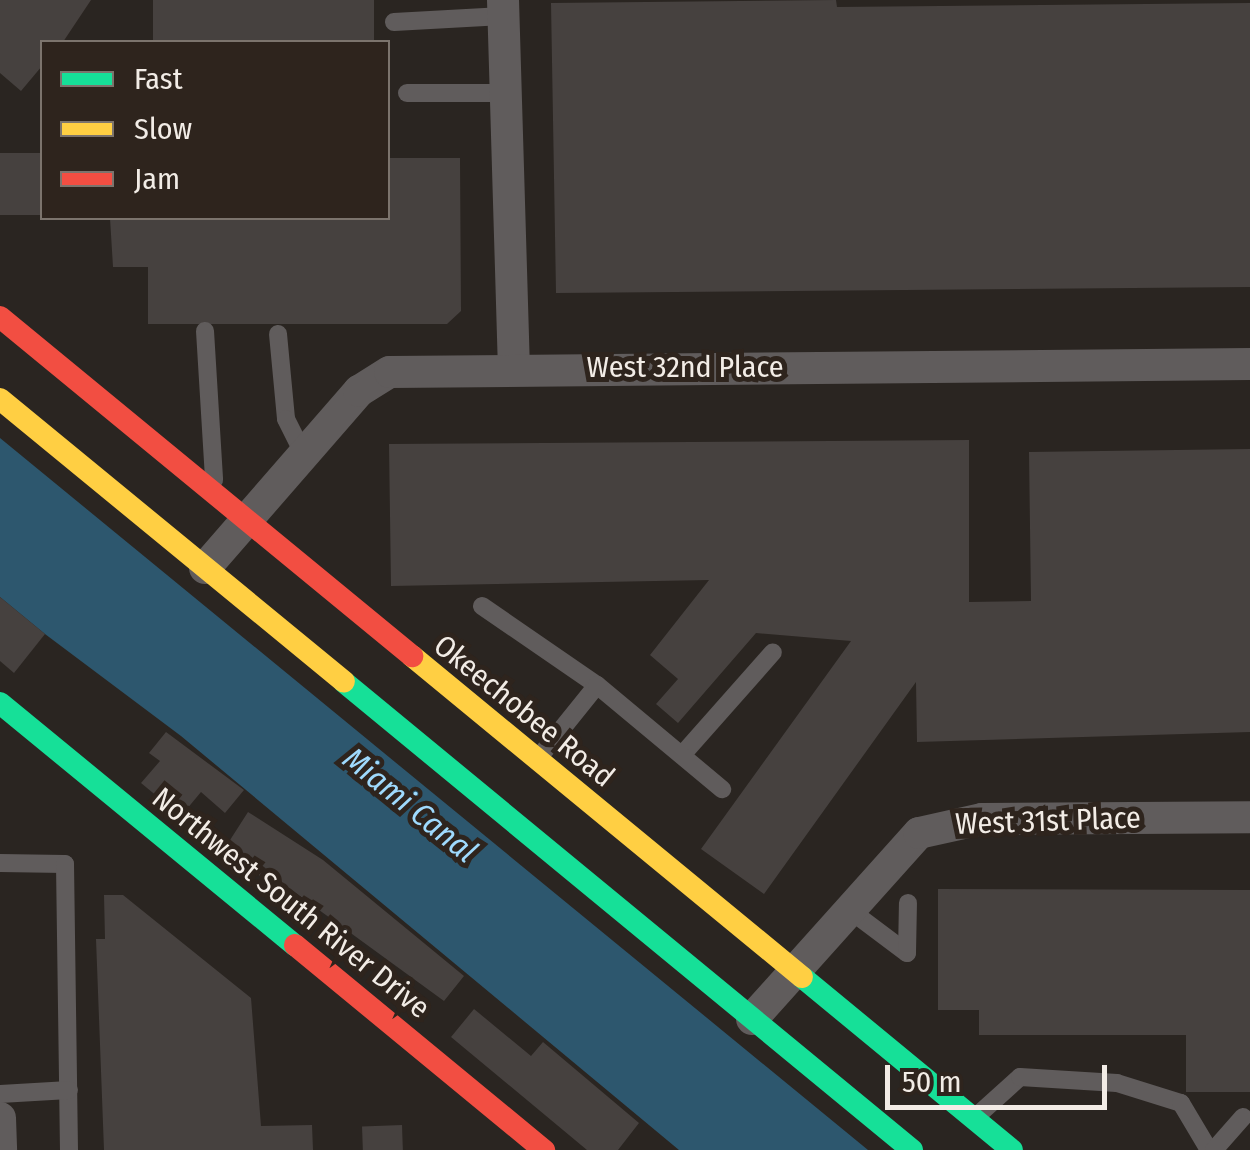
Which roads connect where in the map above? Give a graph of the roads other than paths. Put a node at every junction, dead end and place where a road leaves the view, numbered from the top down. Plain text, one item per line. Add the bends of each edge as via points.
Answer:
1 (503, 8) edge
2 (394, 22) dead end
3 (407, 93) dead end
4 (505, 93) junction
5 (0, 317) edge
6 (205, 331) dead end
7 (278, 334) dead end
8 (1250, 364) edge
9 (514, 368) junction
10 (0, 399) edge
11 (304, 455) junction
12 (214, 496) junction
13 (246, 522) junction
14 (205, 568) junction
15 (482, 606) dead end
16 (773, 652) dead end
17 (597, 685) junction
18 (0, 703) edge
19 (682, 756) junction
20 (537, 760) junction
21 (722, 789) dead end
22 (1250, 818) edge
23 (0, 863) edge
24 (908, 903) dead end
25 (847, 908) junction
26 (791, 969) junction
27 (752, 1019) junction
28 (68, 1090) junction
29 (0, 1094) edge
30 (1242, 1117) dead end
31 (0, 1118) edge
32 (974, 1118) junction
33 (1, 1150) edge
34 (70, 1150) edge
35 (544, 1150) edge
36 (912, 1150) edge
37 (1012, 1150) edge
38 (1212, 1150) edge

1 - 2 lane
1 - 4 street
3 - 4 lane
4 - 9 street
5 - 12 main road, Okeechobee Road
6 - 12 lane
7 - 11 lane via 286,419
8 - 9 street, West 32nd Place
9 - 11 street, West 32nd Place via 390,372 359,391
10 - 14 main road
11 - 13 street, West 32nd Place
12 - 13 main road, Okeechobee Road
13 - 14 street, West 32nd Place
13 - 20 main road, Okeechobee Road
14 - 27 main road
15 - 17 lane
16 - 19 lane
17 - 19 lane
17 - 20 lane
18 - 35 main road, Northwest South River Drive
19 - 21 lane
20 - 26 main road, Okeechobee Road
22 - 25 street, West 31st Place via 941,824 898,848
23 - 28 lane via 65,864
24 - 25 lane via 907,953
25 - 26 street, West 31st Place
26 - 27 street, West 31st Place
26 - 32 main road, Okeechobee Road
27 - 36 main road
28 - 29 lane
28 - 34 lane
30 - 38 lane
31 - 33 street
32 - 37 main road, Okeechobee Road
32 - 38 lane via 1020,1077 1117,1083 1181,1103

